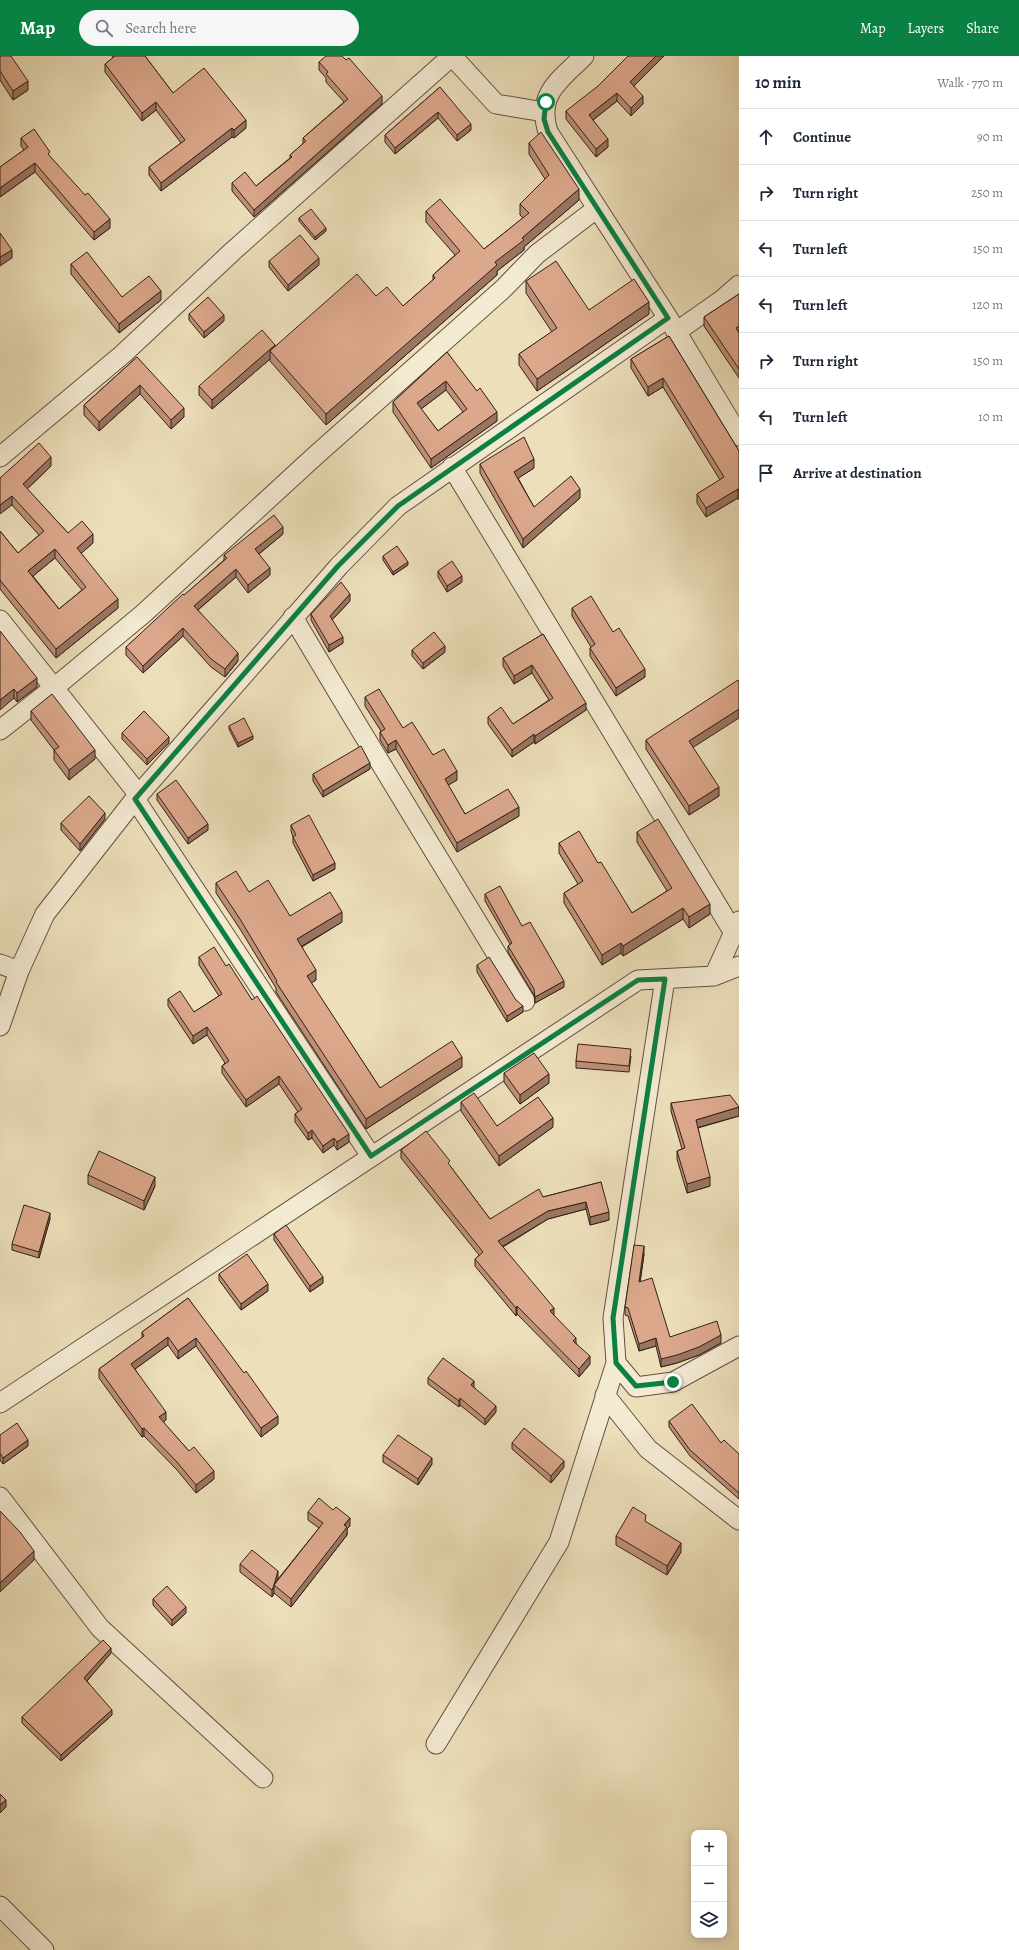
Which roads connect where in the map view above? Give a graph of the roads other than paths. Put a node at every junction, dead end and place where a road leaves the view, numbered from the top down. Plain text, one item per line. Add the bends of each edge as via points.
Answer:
1 (452, 56) edge
2 (584, 56) edge
3 (544, 112) junction
4 (596, 209) junction
5 (739, 285) edge
6 (672, 325) junction
7 (739, 436) edge
8 (0, 457) edge
9 (452, 467) junction
10 (293, 617) junction
11 (0, 620) edge
12 (55, 687) junction
13 (0, 730) edge
14 (137, 797) junction
15 (736, 927) edge
16 (0, 964) edge
17 (739, 966) edge
18 (19, 971) junction
19 (714, 976) junction
20 (665, 979) junction
21 (525, 1001) dead end
22 (0, 1026) edge
23 (371, 1156) junction
24 (739, 1346) edge
25 (616, 1363) junction
26 (606, 1395) junction
27 (0, 1403) edge
28 (0, 1497) edge
29 (739, 1520) edge
30 (436, 1744) dead end
31 (264, 1778) dead end
32 (0, 1906) edge
33 (44, 1950) edge

1 - 3 street via 496,104
1 - 8 street via 233,251 123,354
2 - 3 street via 551,88
3 - 4 street via 548,132
4 - 6 street
4 - 12 street via 538,254 504,288 143,614
5 - 6 street via 723,299
6 - 7 street
6 - 9 street
9 - 10 street via 398,506 338,566
9 - 15 street
10 - 14 street
10 - 21 street
11 - 12 street
12 - 13 street
12 - 14 street
14 - 18 street via 45,914
14 - 23 street
15 - 19 street
16 - 18 street
17 - 19 street
18 - 22 street
19 - 20 street
20 - 23 street via 638,980
20 - 25 street via 613,1318
23 - 27 street
24 - 25 street via 673,1382 636,1386
25 - 26 street
26 - 29 street via 648,1449
26 - 30 street via 558,1542
28 - 31 street via 100,1628
32 - 33 street

